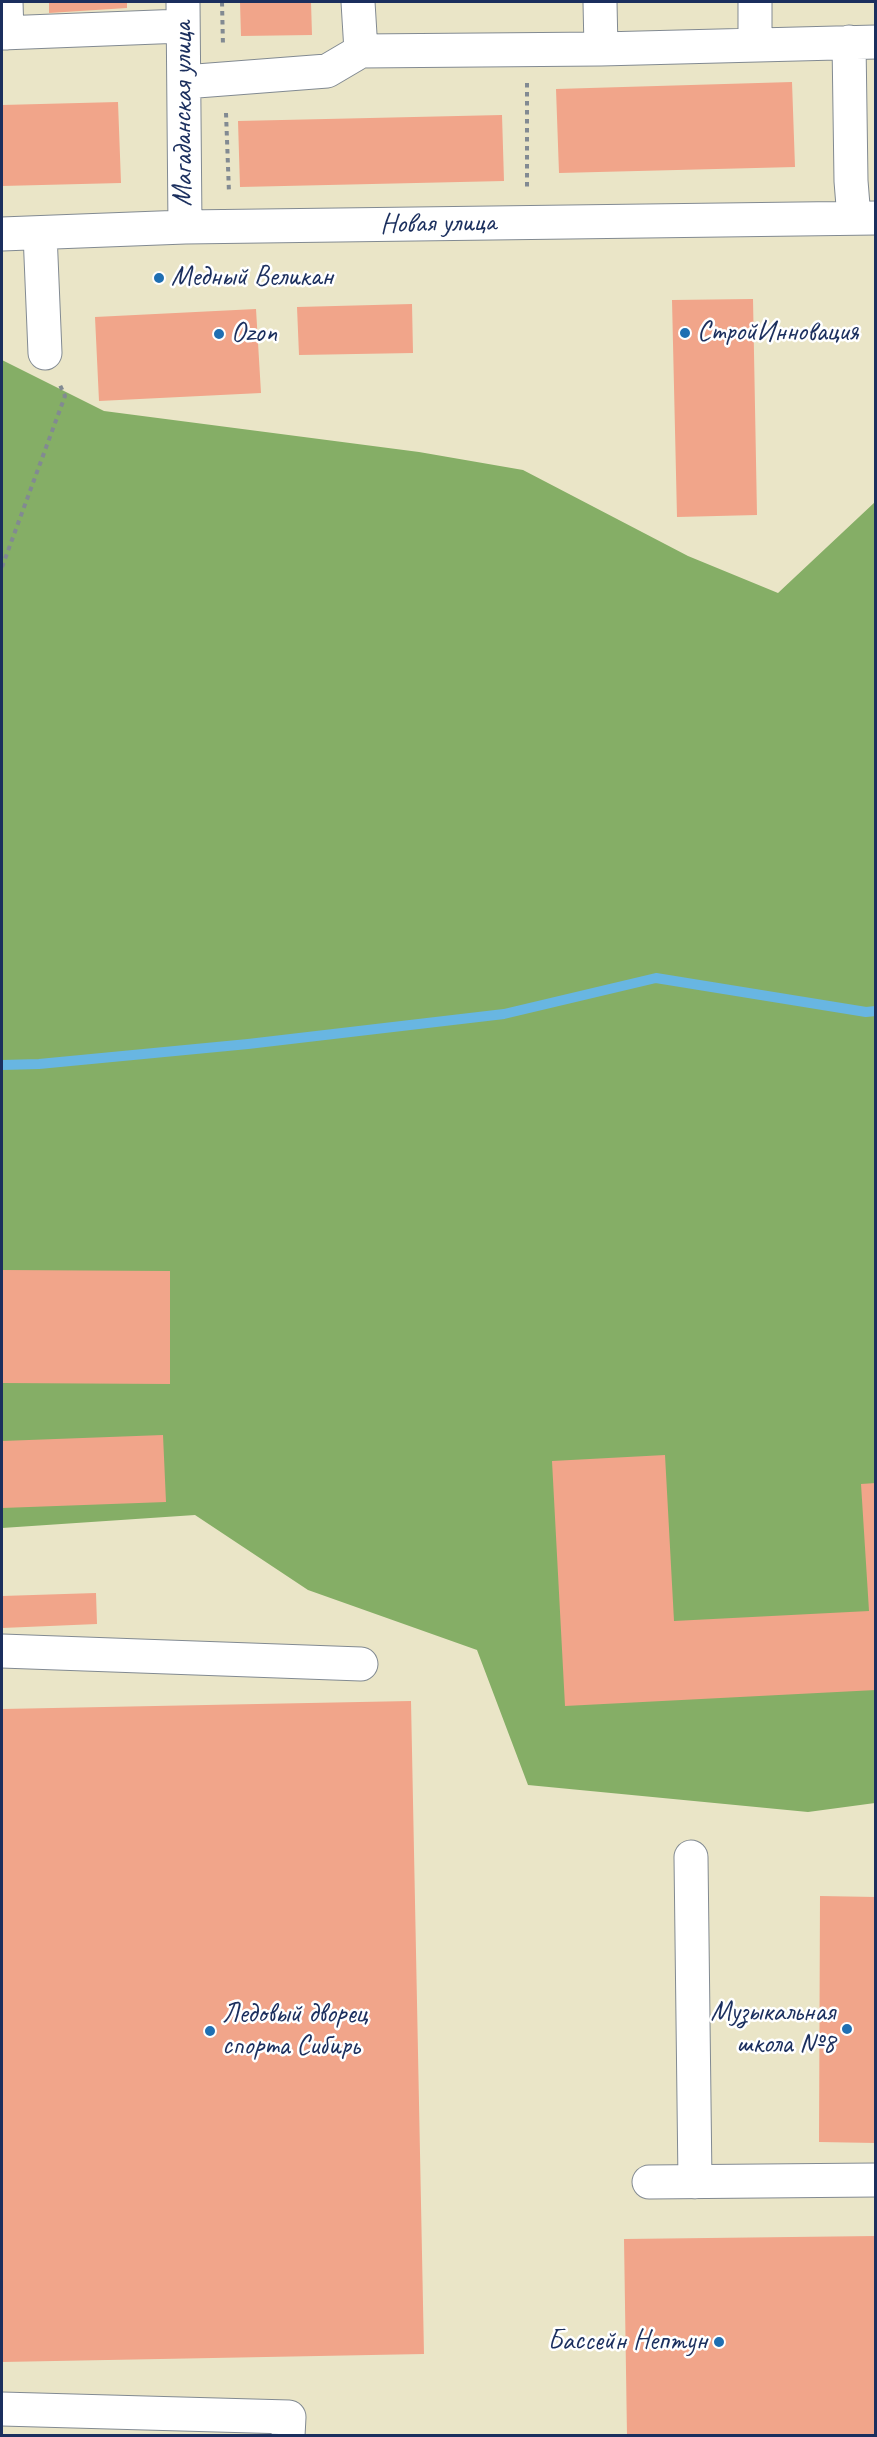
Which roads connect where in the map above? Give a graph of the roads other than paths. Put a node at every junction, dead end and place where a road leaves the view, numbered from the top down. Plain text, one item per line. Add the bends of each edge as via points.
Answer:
1 (358, 2) edge
2 (600, 2) edge
3 (754, 2) edge
4 (183, 14) edge
5 (5, 22) edge
6 (862, 42) edge
7 (755, 44) junction
8 (601, 49) junction
9 (361, 51) junction
10 (184, 82) junction
11 (865, 218) edge
12 (185, 227) junction
13 (40, 233) junction
14 (2, 234) edge
15 (45, 353) road end
16 (2, 1651) edge
17 (360, 1664) dead end
18 (692, 1857) dead end
19 (876, 2180) edge
20 (649, 2182) dead end
21 (695, 2182) junction
22 (2, 2409) edge
23 (288, 2436) edge

1 - 9 street
2 - 8 street
3 - 7 street
4 - 5 street
4 - 10 street, Магаданская улица
6 - 7 street
6 - 11 street via 851,181
7 - 8 street
8 - 9 street
9 - 10 street via 327,71
10 - 12 street, Магаданская улица
11 - 12 street, Новая улица
12 - 13 street, Новая улица
13 - 14 street, Новая улица
13 - 15 street
16 - 17 street
18 - 21 street
19 - 21 street
20 - 21 street
22 - 23 street via 289,2417

